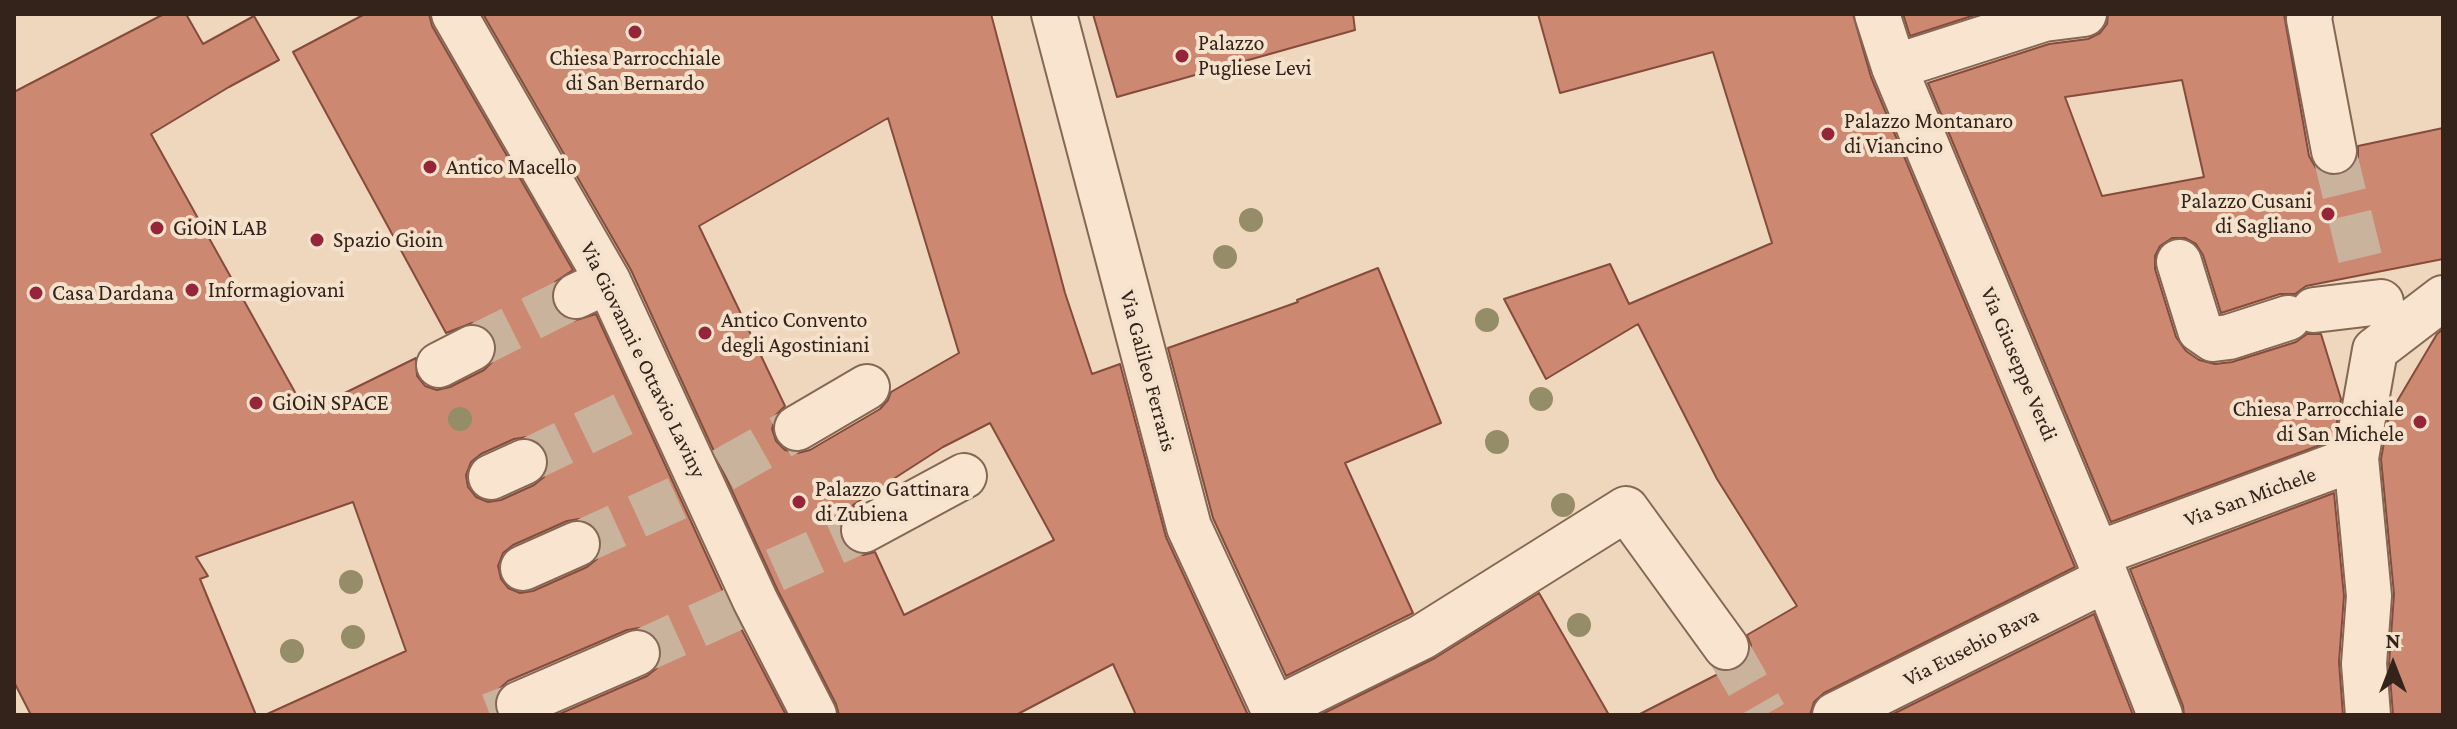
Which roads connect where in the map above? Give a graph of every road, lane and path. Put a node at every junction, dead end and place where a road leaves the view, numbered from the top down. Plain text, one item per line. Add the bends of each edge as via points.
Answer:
1 (454, 14) edge
2 (1054, 14) edge
3 (1877, 14) edge
4 (2310, 14) edge
5 (2064, 17) edge
6 (1894, 67) junction
7 (2334, 151) tunnel mouth
8 (2179, 262) dead end
9 (2443, 298) edge
10 (2381, 303) junction
11 (867, 387) dead end
12 (797, 428) tunnel mouth
13 (2356, 458) junction
14 (964, 476) dead end
15 (864, 530) tunnel mouth
16 (577, 544) tunnel mouth
17 (2102, 566) junction
18 (523, 568) dead end
19 (1726, 647) tunnel mouth
20 (637, 653) tunnel mouth
21 (519, 704) tunnel mouth
22 (1275, 713) edge
23 (814, 715) edge
24 (1835, 715) edge
25 (2160, 715) edge
26 (2368, 715) edge

1 - 23 street, Via Giovanni e Ottavio Laviny via 649,403 702,483
2 - 22 street, Via Galileo Ferraris via 1189,527
3 - 6 street, Via Giuseppe Verdi
4 - 7 street
5 - 6 street
6 - 17 street, Via Giuseppe Verdi
8 - 10 street via 2200,330 2213,339 2301,314
9 - 10 street
10 - 13 street
11 - 12 street
13 - 17 street, Via San Michele
13 - 26 street via 2369,596 2364,664
14 - 15 street
16 - 18 street
17 - 24 street, Via Eusebio Bava
17 - 25 street, Via Giuseppe Verdi
19 - 22 street via 1626,509 1422,637
20 - 21 street

